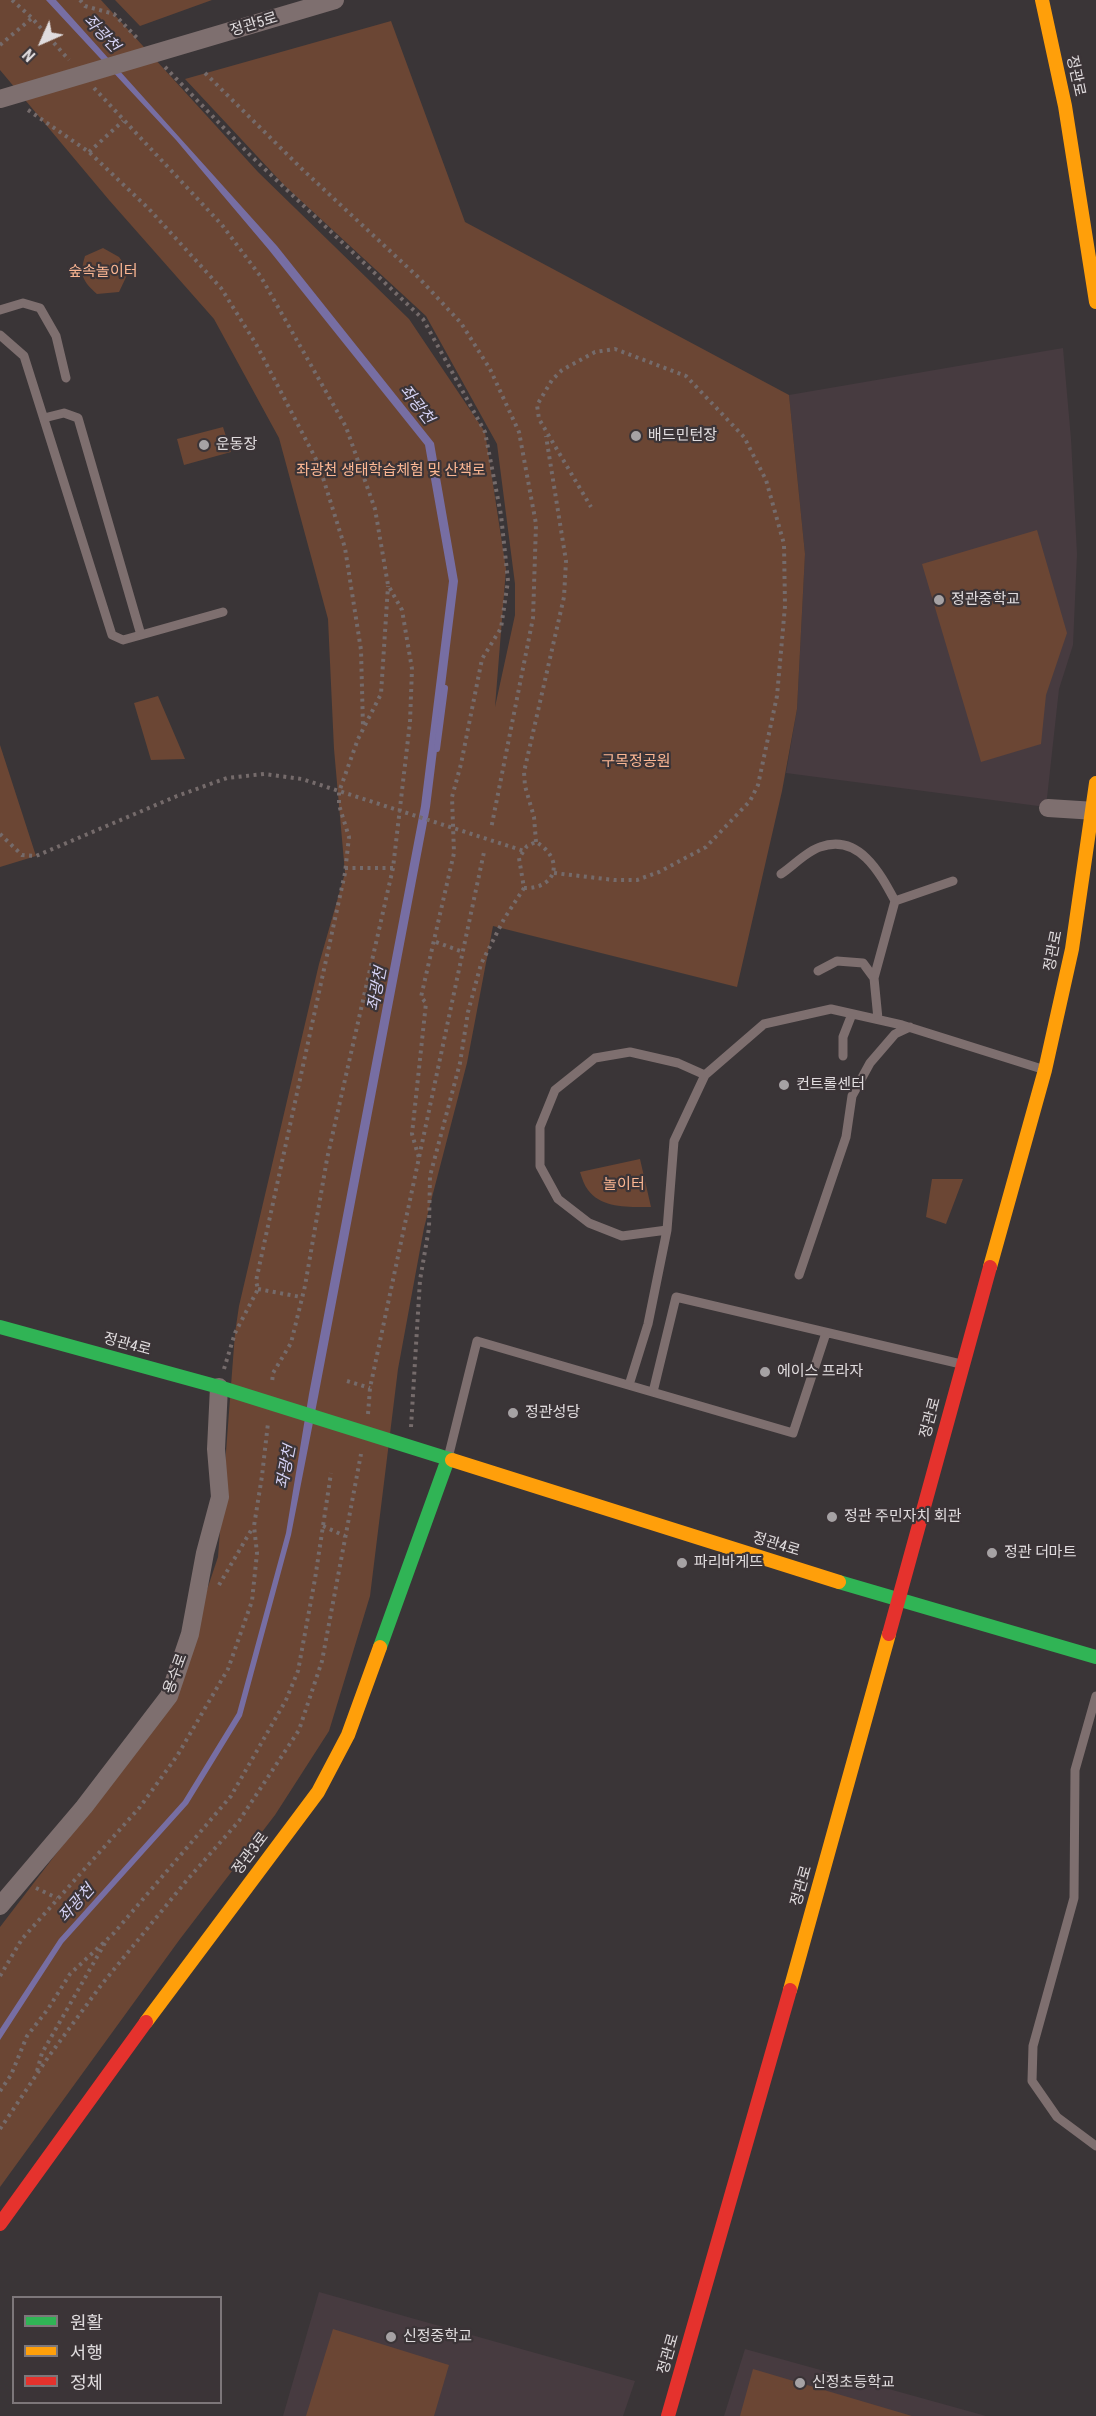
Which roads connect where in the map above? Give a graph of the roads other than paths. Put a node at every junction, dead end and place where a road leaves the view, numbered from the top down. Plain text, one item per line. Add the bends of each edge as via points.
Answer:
1 (1042, 0) edge
2 (324, 2) edge
3 (5, 97) edge
4 (1096, 302) edge
5 (0, 310) edge
6 (0, 335) edge
7 (66, 378) dead end
8 (44, 418) junction
9 (223, 612) dead end
10 (141, 635) junction
11 (1096, 783) edge
12 (1047, 808) dead end
13 (1096, 811) edge
14 (781, 874) dead end
15 (953, 881) dead end
16 (895, 901) junction
17 (818, 970) dead end
18 (874, 978) junction
19 (852, 1014) junction
20 (878, 1019) junction
21 (910, 1027) junction
22 (843, 1056) dead end
23 (1045, 1070) junction
24 (705, 1075) junction
25 (667, 1230) junction
26 (799, 1275) dead end
27 (0, 1327) edge
28 (826, 1333) junction
29 (963, 1365) junction
30 (629, 1385) junction
31 (219, 1387) junction
32 (653, 1392) junction
33 (448, 1459) junction
34 (898, 1600) junction
35 (1096, 1656) edge
36 (1096, 1696) edge
37 (0, 1906) edge
38 (1096, 2146) edge
39 (0, 2224) edge
40 (668, 2416) edge

1 - 4 street, 정관로 via 1065,106
2 - 3 street, 정관5로
5 - 7 lane via 23,303 40,308 57,336
6 - 8 lane via 24,356
8 - 10 lane via 112,635 123,639
8 - 10 lane via 64,413 78,418
9 - 10 lane
11 - 23 street, 정관로 via 1072,949
12 - 13 street
14 - 16 lane via 819,847 844,844 870,859
15 - 16 lane
16 - 18 lane
17 - 18 lane via 837,961 863,963
18 - 20 lane
19 - 20 lane
19 - 22 lane via 843,1036
19 - 24 lane via 831,1009 765,1024
20 - 21 lane
21 - 23 lane
21 - 26 lane via 895,1034 870,1063 852,1096 846,1137
23 - 29 street, 정관로
24 - 25 lane via 674,1141
24 - 25 lane via 678,1063 630,1052 595,1058 555,1090 540,1127 540,1166 558,1199 589,1223 622,1236
25 - 30 lane via 648,1323
27 - 31 street, 정관4로
28 - 29 lane
28 - 32 lane via 793,1433
28 - 32 lane via 676,1297
29 - 34 street, 정관로
30 - 32 lane
30 - 33 lane via 477,1341
31 - 33 street, 정관4로
31 - 37 street, 용수로 via 216,1449 220,1497 190,1634 169,1696 84,1807
33 - 34 street, 정관4로
33 - 39 street, 정관3로 via 373,1670 333,1768
34 - 35 street, 정관4로
34 - 40 street, 정관로
36 - 38 lane via 1075,1770 1074,1898 1032,2058 1032,2080 1057,2117

